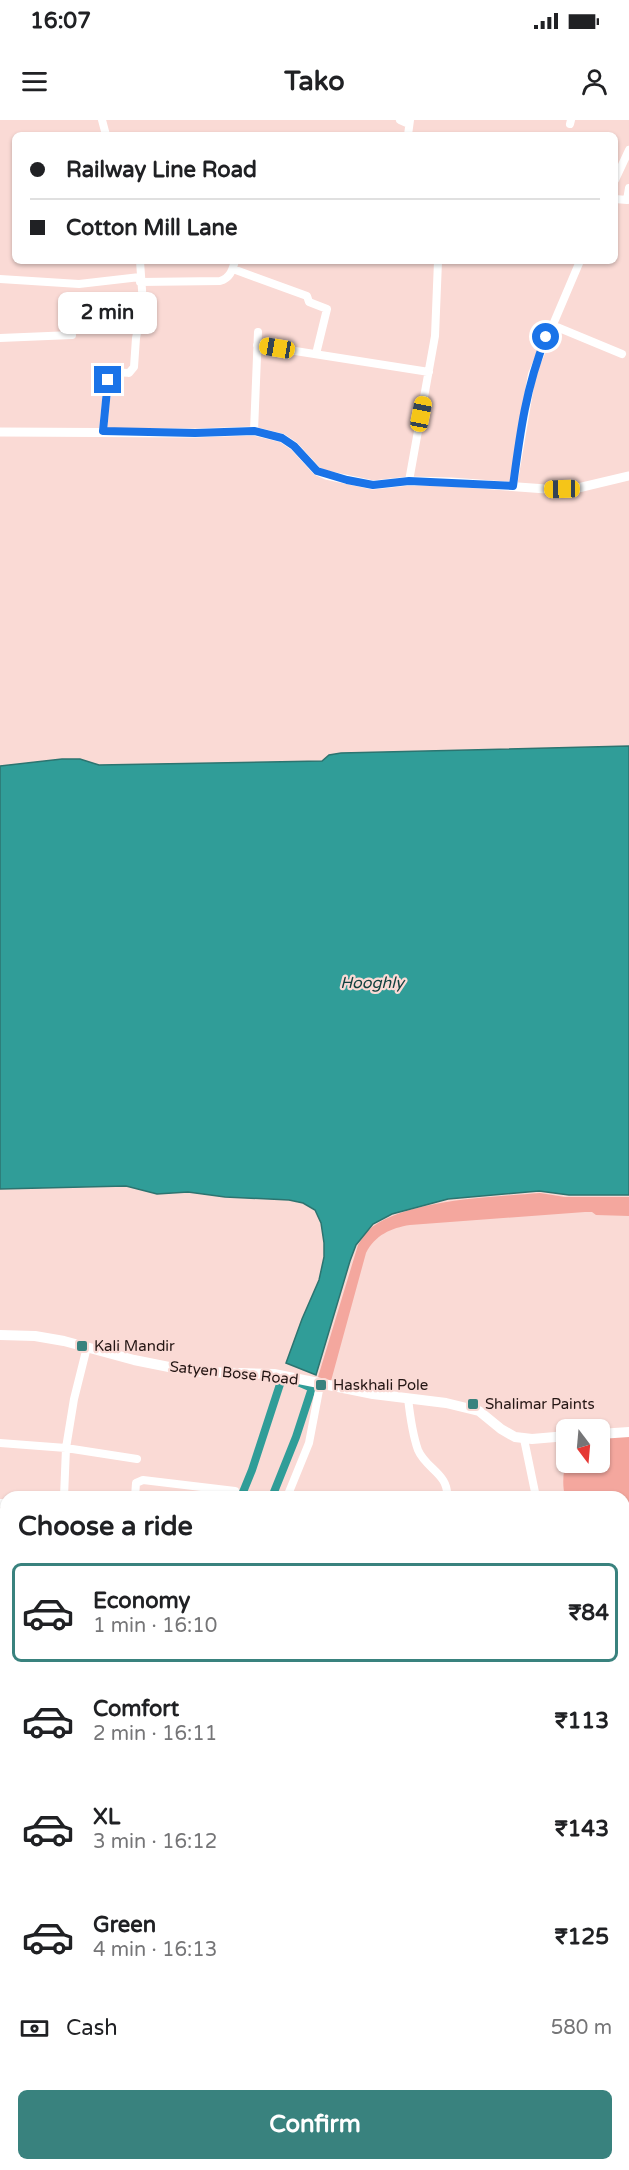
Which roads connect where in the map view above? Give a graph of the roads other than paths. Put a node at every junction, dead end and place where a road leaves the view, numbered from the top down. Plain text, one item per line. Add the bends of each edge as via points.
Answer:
1 (400, 120) edge
2 (409, 122) edge
3 (629, 150) edge
4 (618, 174) edge
5 (629, 188) edge
6 (618, 199) edge
7 (140, 264) edge
8 (438, 264) edge
9 (579, 264) edge
10 (234, 265) edge
11 (0, 279) edge
12 (140, 279) junction
13 (552, 325) junction
14 (258, 332) dead end
15 (72, 335) dead end
16 (0, 338) edge
17 (257, 345) junction
18 (316, 354) junction
19 (622, 354) dead end
20 (429, 372) junction
21 (103, 431) junction
22 (254, 431) junction
23 (0, 432) edge
24 (629, 476) edge
25 (409, 481) junction
26 (513, 486) junction
27 (0, 1335) edge
28 (87, 1347) junction
29 (318, 1383) junction
30 (408, 1398) junction
31 (629, 1432) edge
32 (610, 1433) edge
33 (556, 1437) edge
34 (524, 1439) junction
35 (0, 1443) edge
36 (66, 1448) junction
37 (137, 1459) dead end
38 (64, 1491) edge
39 (135, 1491) edge
40 (235, 1491) dead end
41 (289, 1491) edge
42 (448, 1491) edge
43 (535, 1491) edge

1 - 2 street
3 - 4 street
5 - 6 street via 627,200
7 - 12 street
8 - 20 street
9 - 13 street
10 - 12 street via 220,281
10 - 18 street via 307,296 309,302 327,309
11 - 12 street via 79,284
12 - 21 street via 143,304 134,367 129,373 116,372 108,380
13 - 19 street
13 - 26 street via 530,382
14 - 17 street
15 - 16 street
17 - 18 street
17 - 22 street
18 - 20 street
20 - 25 street
21 - 22 street
21 - 23 street
22 - 25 street via 282,438 326,475 373,485
24 - 26 street via 578,489
25 - 26 street
27 - 28 main road, Satyen Bose Road via 35,1336
28 - 29 main road, Satyen Bose Road via 158,1366 274,1374
28 - 36 street
29 - 30 main road, Satyen Bose Road
29 - 41 street via 309,1443
30 - 34 main road, Satyen Bose Road via 479,1411 508,1434
30 - 42 street via 419,1453 440,1474
31 - 32 main road
33 - 34 main road
34 - 43 street
35 - 36 street
36 - 37 street
36 - 38 street
39 - 40 street via 136,1483 143,1480

